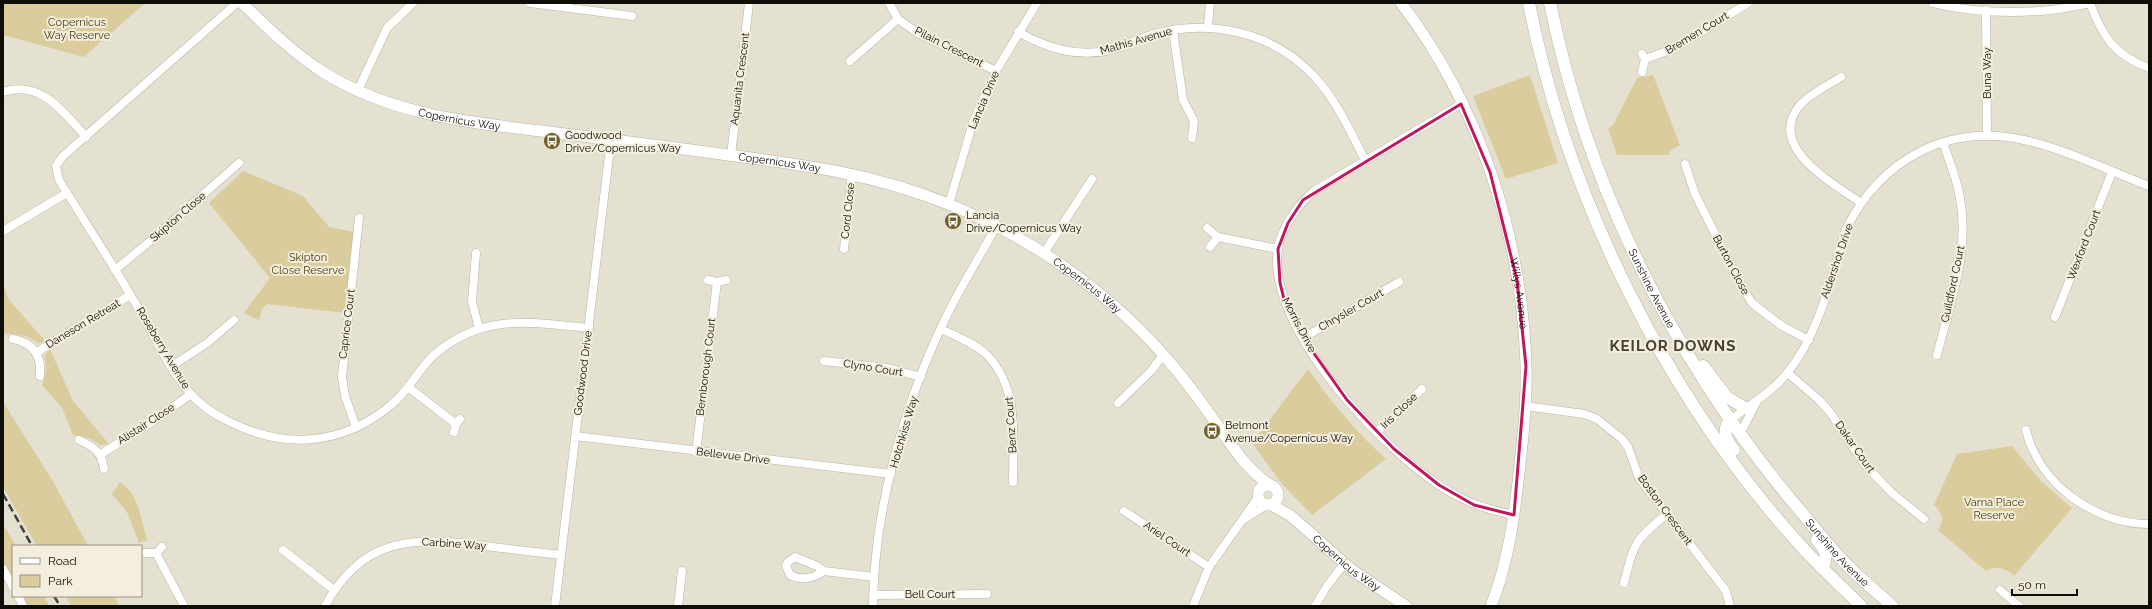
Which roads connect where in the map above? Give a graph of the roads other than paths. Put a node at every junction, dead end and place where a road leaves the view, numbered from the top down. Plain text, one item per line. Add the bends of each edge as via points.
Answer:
1 (237, 3) edge
2 (242, 3) edge
3 (413, 3) edge
4 (530, 3) edge
5 (749, 3) edge
6 (889, 3) edge
7 (1037, 3) edge
8 (1210, 3) edge
9 (1401, 3) edge
10 (1529, 3) edge
11 (1550, 3) edge
12 (1748, 3) edge
13 (1933, 3) edge
14 (2090, 3) edge
15 (1986, 10) junction
16 (632, 16) dead end
17 (898, 19) junction
18 (1208, 27) junction
19 (1173, 30) junction
20 (1018, 32) junction
21 (850, 61) dead end
22 (2149, 68) edge
23 (996, 71) junction
24 (1642, 72) dead end
25 (1841, 77) dead end
26 (358, 90) junction
27 (3, 92) edge
28 (1461, 104) junction
29 (1987, 136) junction
30 (86, 137) junction
31 (1192, 138) dead end
32 (610, 139) junction
33 (1943, 142) junction
34 (731, 155) junction
35 (1366, 160) junction
36 (239, 163) dead end
37 (1685, 164) dead end
38 (2112, 172) junction
39 (852, 173) junction
40 (1092, 179) dead end
41 (2149, 186) edge
42 (67, 192) junction
43 (1860, 203) junction
44 (949, 204) junction
45 (359, 218) dead end
46 (996, 226) junction
47 (1207, 228) dead end
48 (3, 231) edge
49 (1218, 237) junction
50 (1210, 247) dead end
51 (844, 248) dead end
52 (1278, 249) junction
53 (476, 253) dead end
54 (1044, 253) junction
55 (115, 270) junction
56 (708, 280) dead end
57 (726, 280) dead end
58 (717, 282) junction
59 (1399, 282) dead end
60 (130, 295) junction
61 (2055, 317) dead end
62 (234, 320) dead end
63 (479, 328) junction
64 (589, 328) junction
65 (941, 329) junction
66 (1676, 334) junction
67 (1303, 338) junction
68 (13, 339) dead end
69 (1809, 340) junction
70 (37, 352) junction
71 (1163, 355) junction
72 (1936, 355) dead end
73 (824, 361) dead end
74 (172, 366) junction
75 (1788, 373) junction
76 (40, 376) dead end
77 (921, 377) junction
78 (408, 387) junction
79 (1422, 389) dead end
80 (190, 394) junction
81 (1756, 402) junction
82 (1118, 403) dead end
83 (1525, 406) junction
84 (1745, 408) junction
85 (1730, 421) junction
86 (456, 425) dead end
87 (356, 427) junction
88 (2026, 430) dead end
89 (1377, 432) junction
90 (1740, 434) junction
91 (575, 436) junction
92 (80, 440) dead end
93 (696, 452) junction
94 (100, 454) junction
95 (1245, 464) junction
96 (104, 468) dead end
97 (891, 474) junction
98 (1013, 482) dead end
99 (1778, 484) junction
100 (1274, 489) junction
101 (1259, 495) junction
102 (1269, 504) junction
103 (1770, 509) junction
104 (1124, 511) dead end
105 (1514, 515) junction
106 (1666, 515) junction
107 (1291, 516) junction
108 (1924, 519) dead end
109 (1239, 523) junction
110 (2149, 524) edge
111 (282, 550) dead end
112 (146, 553) dead end
113 (561, 555) junction
114 (1344, 564) junction
115 (1209, 567) junction
116 (1822, 568) junction
117 (3, 569) edge
118 (682, 571) dead end
119 (824, 571) dead end
120 (874, 577) junction
121 (1624, 583) dead end
122 (12, 585) edge
123 (334, 590) junction
124 (2000, 590) dead end
125 (987, 594) dead end
126 (873, 595) junction
127 (19, 597) edge
128 (24, 606) edge
129 (184, 606) edge
130 (325, 606) edge
131 (555, 606) edge
132 (678, 606) edge
133 (873, 606) edge
134 (1193, 606) edge
135 (1315, 606) edge
136 (1406, 606) edge
137 (1491, 606) edge
138 (1730, 606) edge
139 (1860, 606) edge
140 (1892, 606) edge
141 (2019, 606) edge

1 - 30 street, Roseberry Avenue
2 - 26 street, Copernicus Way via 285,45 324,73
3 - 26 street via 387,28
4 - 16 street
5 - 34 street, Aquanita Crescent
6 - 17 street, Pilain Crescent
7 - 20 street, Lancia Drive
8 - 18 street
9 - 28 street, Willys Avenue via 1429,44
10 - 103 main road, Sunshine Avenue via 1541,59 1566,143 1594,217 1618,270 1695,406
11 - 66 main road, Sunshine Avenue via 1570,84 1601,175 1645,277
12 - 24 street, Bremen Court via 1673,49 1643,56
13 - 15 street
14 - 15 street via 2047,11
14 - 22 street via 2110,43 2130,60
15 - 29 street, Buna Way
17 - 21 street
17 - 23 street, Pilain Crescent via 919,34
18 - 19 street, Mathis Avenue
18 - 35 street, Mathis Avenue via 1246,34 1266,42 1300,63 1325,90
19 - 20 street, Mathis Avenue via 1095,53 1051,48
19 - 31 street via 1183,100 1198,121
20 - 23 street, Lancia Drive
23 - 44 street, Lancia Drive via 973,122
25 - 43 street via 1800,105 1794,115 1792,140 1796,152 1804,162
26 - 32 street, Copernicus Way via 434,117
27 - 30 street via 24,89 45,96 54,101
28 - 35 street, Morris Drive
28 - 83 street, Willys Avenue via 1490,172 1512,256 1524,336
29 - 33 street, Aldershot Drive
29 - 38 street, Aldershot Drive via 2040,144
30 - 42 street, Roseberry Avenue via 62,157 56,166 57,176
32 - 34 street, Copernicus Way
32 - 64 street, Goodwood Drive
33 - 43 street, Aldershot Drive via 1900,162
33 - 72 street, Guildford Court via 1960,198 1963,235 1960,264
34 - 39 street, Copernicus Way
35 - 52 street, Morris Drive via 1314,191 1304,200 1288,223
36 - 55 street, Skipton Close
37 - 69 street, Burton Close via 1695,194 1752,303 1782,326
38 - 41 street, Aldershot Drive
38 - 61 street, Wexford Court
39 - 44 street, Copernicus Way
39 - 51 street, Cord Close
40 - 54 street
42 - 48 street
42 - 55 street, Roseberry Avenue
43 - 69 street, Aldershot Drive via 1846,229
44 - 46 street, Copernicus Way
45 - 87 street, Caprice Court via 342,364 343,388
46 - 54 street, Copernicus Way
46 - 65 street, Hotchkiss Way
47 - 49 street
49 - 50 street
49 - 52 street
52 - 67 street, Morris Drive via 1280,283 1284,299
53 - 63 street via 472,302
54 - 71 street, Copernicus Way via 1104,298
55 - 60 street, Roseberry Avenue
56 - 58 street
57 - 58 street
58 - 93 street, Bernborough Court
59 - 67 street, Chrysler Court
60 - 70 street, Daneson Retreat
60 - 74 street, Roseberry Avenue
62 - 74 street
63 - 64 street, Roseberry Avenue via 515,322
63 - 78 street, Roseberry Avenue via 434,355
64 - 91 street, Goodwood Drive
65 - 77 street, Hotchkiss Way
65 - 98 street, Benz Court via 986,354 1003,377 1012,404
66 - 84 main road via 1727,397
66 - 85 main road, Sunshine Avenue
67 - 89 street, Morris Drive via 1347,400
68 - 70 street, Daneson Retreat via 28,344
69 - 75 street, Aldershot Drive
70 - 76 street, Daneson Retreat
71 - 82 street via 1151,371
71 - 95 street, Copernicus Way via 1201,402
73 - 77 street, Clyno Court via 888,368
74 - 80 street, Roseberry Avenue
75 - 81 street, Aldershot Drive
75 - 108 street, Dakar Court via 1820,400 1865,465 1892,493
77 - 97 street, Hotchkiss Way via 909,406
78 - 86 street
78 - 87 street, Roseberry Avenue via 394,403 376,417
79 - 89 street, Iris Close
80 - 87 street, Roseberry Avenue via 220,417 270,437 311,440
80 - 94 street, Alistair Close via 155,420
81 - 84 street, Aldershot Drive
81 - 90 street, Aldershot Drive
83 - 105 street, Willys Avenue
83 - 106 street, Boston Crescent via 1584,414 1597,419 1612,430 1628,447 1639,478
84 - 85 street, Aldershot Drive
85 - 90 main road, Sunshine Avenue
85 - 103 main road via 1725,432 1727,440 1757,481
88 - 110 street via 2034,454 2041,464 2078,502 2109,518
89 - 105 street, Morris Drive via 1394,449 1447,490 1474,505
90 - 99 main road, Sunshine Avenue
91 - 93 street, Bellevue Drive
91 - 113 street, Goodwood Drive
92 - 94 street
93 - 97 street, Bellevue Drive
94 - 96 street
95 - 100 street, Copernicus Way
95 - 101 street, Copernicus Way
97 - 120 street, Hotchkiss Way
99 - 116 main road via 1801,522 1824,548 1826,559
99 - 140 main road, Sunshine Avenue via 1849,567
100 - 101 street via 1263,486
100 - 102 street via 1277,499
100 - 107 street, Copernicus Way
101 - 102 street via 1261,501
101 - 109 street
102 - 107 street, Copernicus Way
102 - 109 street
103 - 116 main road, Sunshine Avenue
104 - 115 street, Ariel Court
105 - 137 street, Willys Avenue via 1506,560
106 - 121 street via 1638,540 1633,548
106 - 138 street, Boston Crescent via 1726,591
107 - 114 street, Copernicus Way
109 - 115 street
111 - 123 street
112 - 129 street via 159,550
113 - 123 street, Carbine Way via 443,541 412,542 385,549 362,561
113 - 131 street, Goodwood Drive
114 - 135 street
114 - 136 street, Copernicus Way
115 - 134 street
116 - 139 main road, Sunshine Avenue
117 - 122 street
118 - 132 street
119 - 120 street
120 - 126 street, Hotchkiss Way
123 - 130 street, Carbine Way
124 - 141 street
125 - 126 street, Bell Court
126 - 133 street, Hotchkiss Way
127 - 128 street

